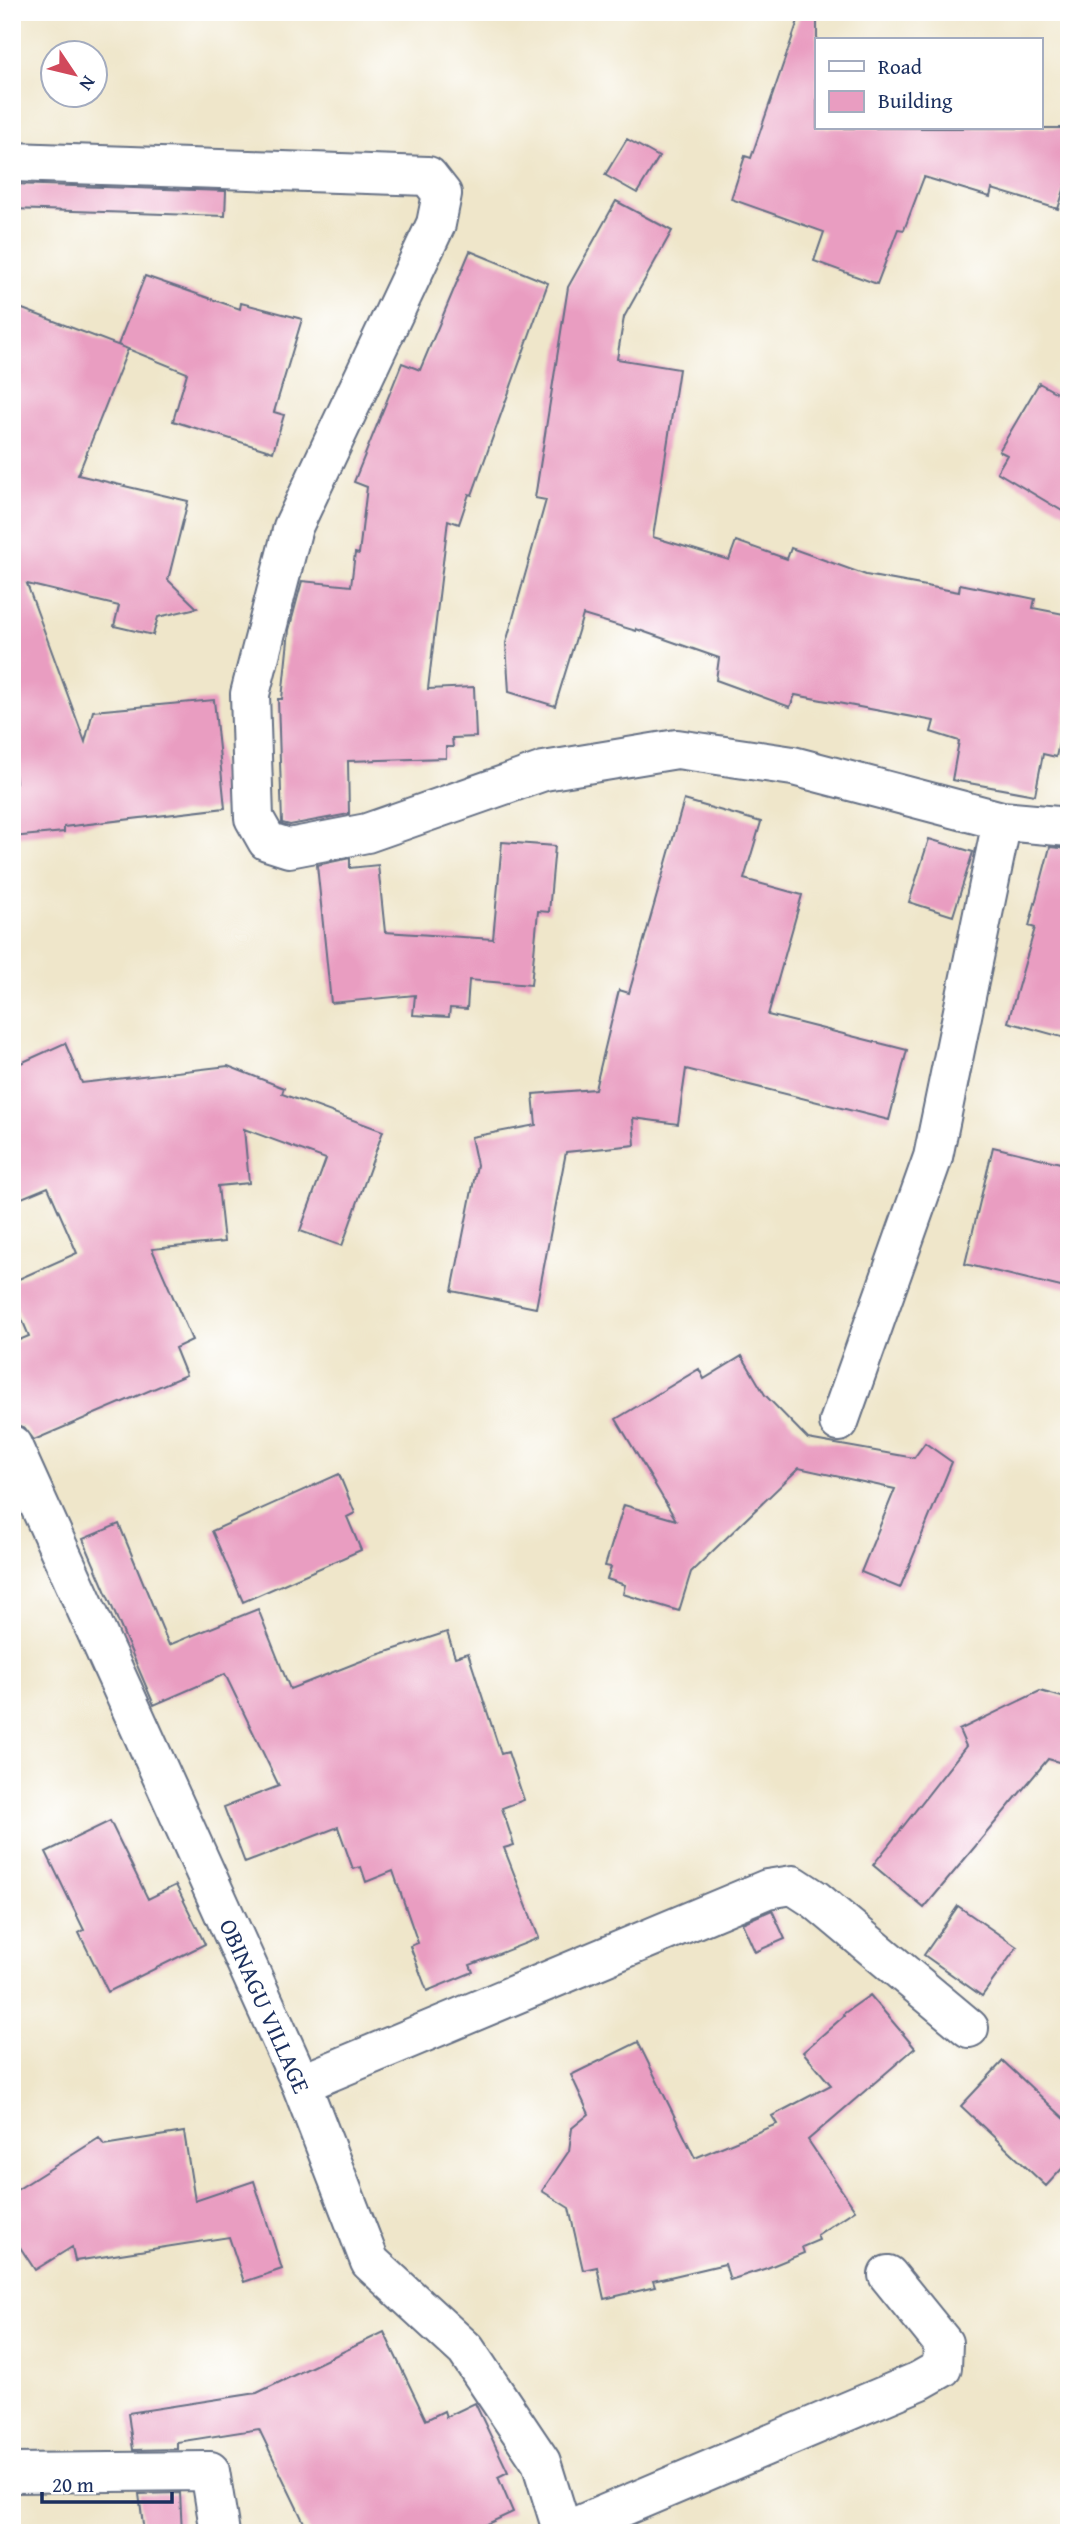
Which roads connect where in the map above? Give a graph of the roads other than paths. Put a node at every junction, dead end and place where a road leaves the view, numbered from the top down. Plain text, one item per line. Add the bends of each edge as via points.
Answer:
1 (12, 162) edge
2 (1002, 821) junction
3 (1069, 828) edge
4 (839, 1422) dead end
5 (12, 1445) edge
6 (969, 2028) dead end
7 (301, 2084) junction
8 (888, 2275) dead end
9 (12, 2473) edge
10 (563, 2532) edge
11 (220, 2533) edge

1 - 2 street via 428,176 442,194 436,224 293,527 250,694 254,818 267,841 289,848 367,832 544,771 677,749 793,766
2 - 3 street
2 - 4 street via 933,1157
5 - 7 street, OBINAGU VILLAGE
6 - 7 street via 793,1885 767,1889
7 - 10 street, OBINAGU VILLAGE via 370,2262 466,2350 541,2462
8 - 10 street via 943,2343 942,2368
9 - 11 street via 211,2472

